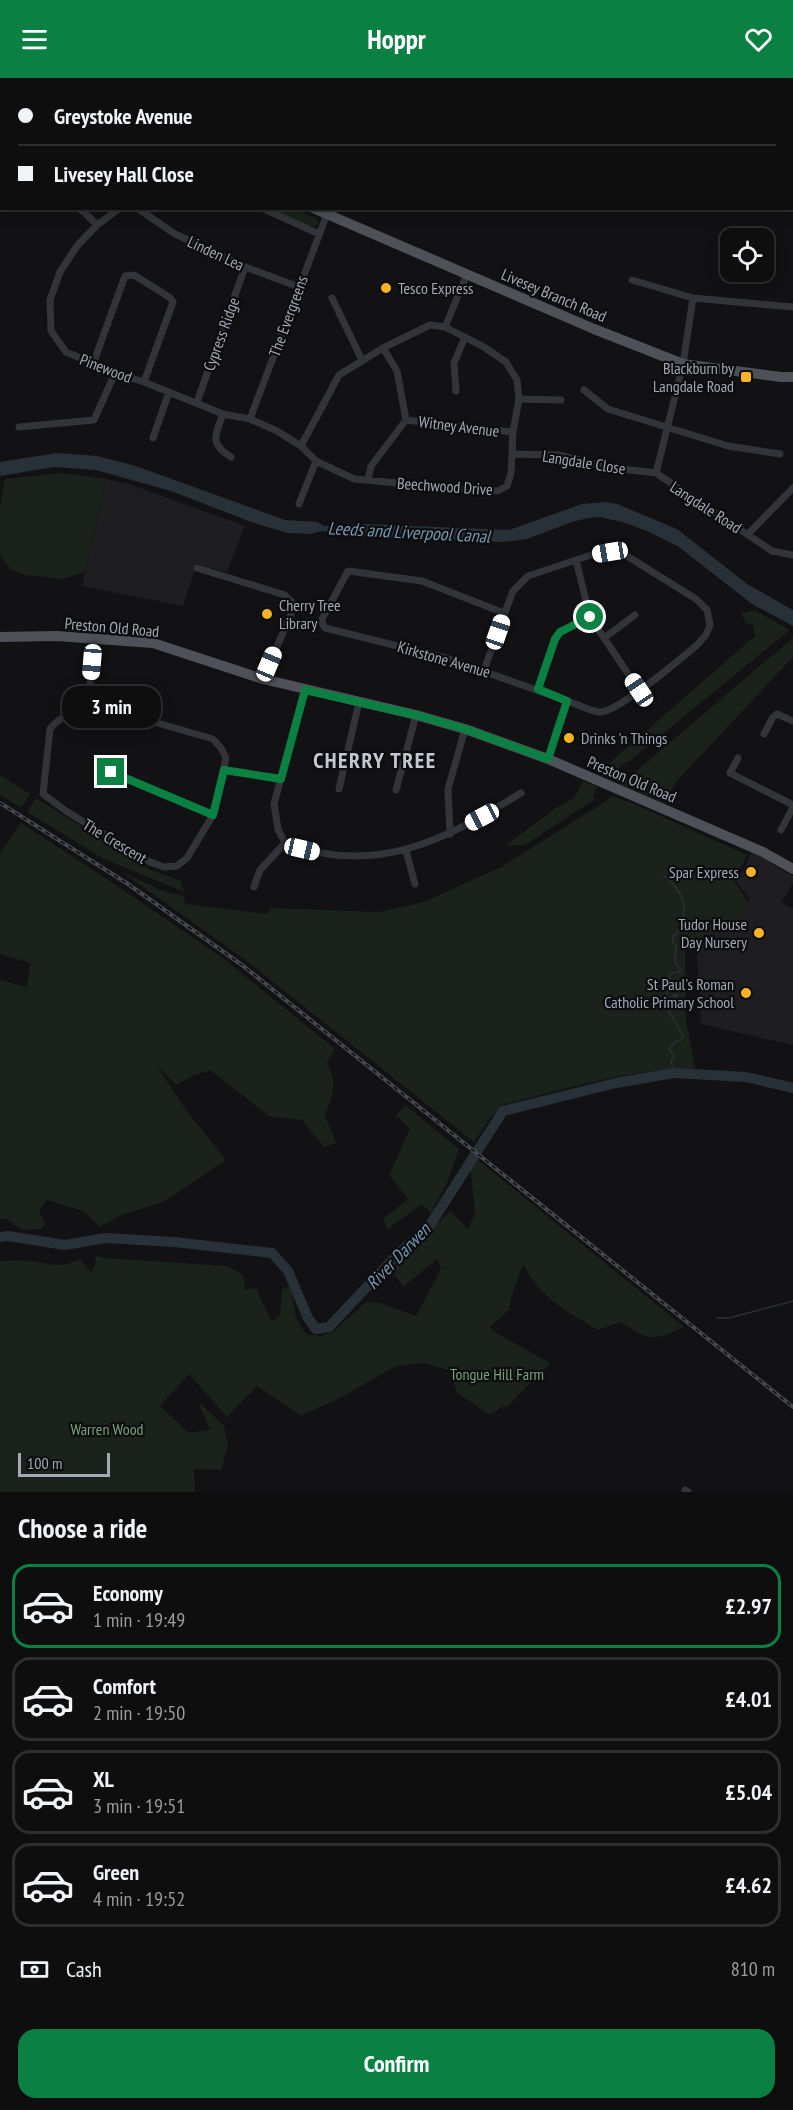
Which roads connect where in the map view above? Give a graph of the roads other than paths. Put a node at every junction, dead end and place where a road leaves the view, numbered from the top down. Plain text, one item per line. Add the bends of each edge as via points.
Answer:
1 (80, 210) edge
2 (117, 210) edge
3 (140, 210) edge
4 (266, 210) edge
5 (318, 210) edge
6 (327, 214) junction
7 (97, 225) junction
8 (319, 234) junction
9 (245, 267) junction
10 (467, 274) junction
11 (632, 280) dead end
12 (299, 287) junction
13 (332, 298) dead end
14 (693, 298) junction
15 (793, 307) edge
16 (445, 327) junction
17 (465, 337) junction
18 (383, 348) junction
19 (362, 360) junction
20 (93, 364) junction
21 (683, 364) junction
22 (115, 373) junction
23 (793, 377) edge
24 (144, 382) junction
25 (584, 390) dead end
26 (456, 391) dead end
27 (170, 392) junction
28 (519, 399) junction
29 (561, 400) dead end
30 (197, 402) junction
31 (224, 414) junction
32 (250, 419) junction
33 (406, 420) junction
34 (19, 427) dead end
35 (668, 427) junction
36 (277, 431) joint
37 (513, 432) junction
38 (153, 438) dead end
39 (301, 446) junction
40 (512, 454) junction
41 (780, 454) dead end
42 (231, 458) dead end
43 (316, 460) junction
44 (656, 473) junction
45 (368, 480) junction
46 (793, 488) edge
47 (299, 504) dead end
48 (748, 534) junction
49 (793, 555) edge
50 (576, 560) junction
51 (197, 568) dead end
52 (504, 612) junction
53 (635, 615) dead end
54 (590, 617) junction
55 (0, 637) edge
56 (94, 638) junction
57 (604, 638) junction
58 (484, 670) junction
59 (263, 679) junction
60 (538, 689) junction
61 (305, 690) junction
62 (639, 690) junction
63 (567, 701) junction
64 (359, 702) junction
65 (88, 710) junction
66 (416, 715) junction
67 (793, 721) edge
68 (465, 729) junction
69 (764, 734) dead end
70 (738, 758) dead end
71 (548, 759) junction
72 (224, 770) junction
73 (111, 772) dead end
74 (281, 779) junction
75 (339, 789) dead end
76 (396, 790) dead end
77 (521, 793) dead end
78 (793, 806) edge
79 (213, 815) junction
80 (781, 830) dead end
81 (450, 834) junction
82 (285, 843) junction
83 (406, 851) junction
84 (793, 869) edge
85 (415, 884) dead end
86 (254, 887) dead end

1 - 7 street
2 - 7 street, Pinewood
3 - 9 street, Linden Lea via 175,234
4 - 8 street
5 - 6 main road, Livesey Branch Road
6 - 8 street, The Evergreens
6 - 10 main road, Livesey Branch Road
7 - 20 street, Pinewood via 60,272 51,300 51,331 66,352
8 - 12 street, The Evergreens
9 - 12 street, Linden Lea
9 - 30 street, Cypress Ridge
10 - 16 street
10 - 21 main road, Livesey Branch Road
11 - 14 street
12 - 32 street, The Evergreens
13 - 19 street
14 - 15 street
14 - 21 street, Langdale Road
16 - 17 street, Beechwood Drive
16 - 18 street via 430,324
17 - 26 street via 454,363
17 - 28 street, Beechwood Drive via 506,362 517,380
18 - 19 street
18 - 33 street via 397,371
19 - 39 street via 339,375
20 - 22 street, Pinewood
20 - 24 street via 125,276 134,275 174,302
21 - 23 main road, Livesey Branch Road
21 - 35 street, Langdale Road
22 - 24 street, Pinewood
22 - 34 street via 94,420
24 - 27 street, Pinewood
25 - 35 street via 608,409
27 - 30 street, Pinewood
27 - 38 street
28 - 29 street
28 - 37 street, Beechwood Drive
30 - 31 street, Pinewood
31 - 32 street, Pinewood
31 - 42 street via 215,443
32 - 36 street, Pinewood
33 - 37 street, Witney Avenue
33 - 45 street via 371,466
35 - 41 street via 728,446
35 - 44 street, Langdale Road
36 - 39 street, Beechwood Drive
37 - 40 street, Beechwood Drive
39 - 43 street, Beechwood Drive
40 - 44 street, Langdale Close via 559,455 605,467
40 - 45 street, Beechwood Drive via 507,486 498,491
43 - 45 street, Beechwood Drive via 354,479
43 - 47 street
44 - 48 street, Langdale Road
46 - 48 street
48 - 49 street, Langdale Road via 772,551
50 - 52 street via 528,576 513,591
50 - 54 street
50 - 62 street, Kirkstone Avenue via 610,552 627,556 707,610 710,625 706,635
51 - 59 street via 285,596 292,602 291,614
52 - 58 street
52 - 58 street, Kirkstone Avenue via 422,582 348,571 321,621 326,628
53 - 57 street
54 - 57 street
54 - 60 street via 560,632
55 - 56 main road, Preston Old Road
56 - 59 main road, Preston Old Road via 153,643
56 - 65 street
57 - 62 street
58 - 60 street, Kirkstone Avenue
59 - 61 main road, Preston Old Road
60 - 63 street, Kirkstone Avenue
61 - 64 main road, Preston Old Road
61 - 74 street
62 - 63 street, Kirkstone Avenue via 609,710 599,712
63 - 71 street
64 - 66 main road, Preston Old Road
64 - 75 street
65 - 72 street, The Crescent via 154,722 213,739 226,758
65 - 79 street, The Crescent via 67,714 50,729 42,794 164,867 177,866 186,858
66 - 68 main road, Preston Old Road
66 - 76 street
67 - 69 street via 777,714
68 - 71 main road, Preston Old Road
68 - 81 street via 448,789
70 - 78 street via 730,773
71 - 84 main road, Preston Old Road via 763,852
72 - 74 street
72 - 79 street, The Crescent
73 - 79 street
74 - 82 street via 274,804
77 - 81 street
78 - 80 street
81 - 83 street
82 - 83 street via 320,853 347,855
82 - 86 street via 260,870
83 - 85 street

